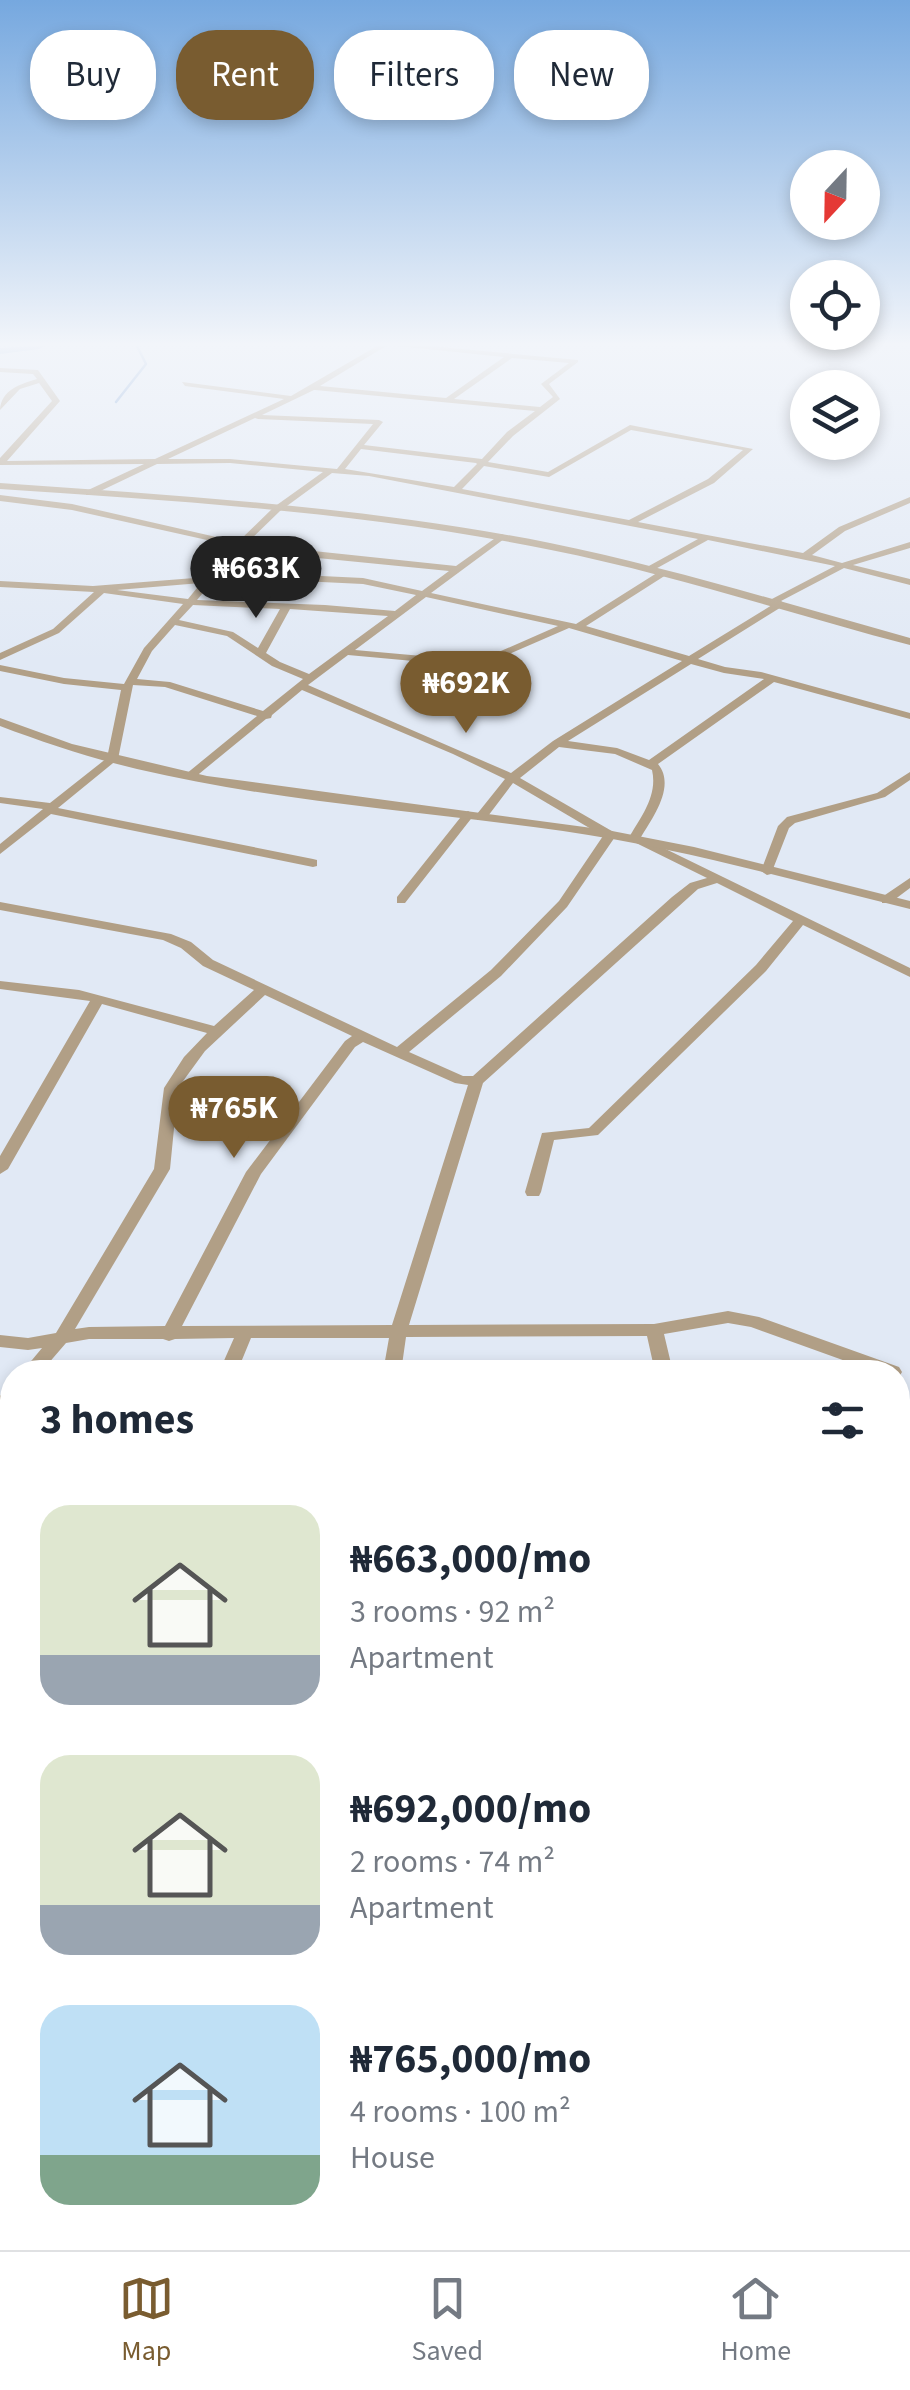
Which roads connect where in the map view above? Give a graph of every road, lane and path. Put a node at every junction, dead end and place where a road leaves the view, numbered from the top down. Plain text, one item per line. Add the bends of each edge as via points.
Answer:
1 (180, 451) edge
2 (356, 451) edge
3 (392, 451) edge
4 (493, 451) edge
5 (589, 451) edge
6 (749, 451) edge
7 (164, 460) junction
8 (481, 462) junction
9 (0, 463) edge
10 (335, 470) junction
11 (1, 490) edge
12 (457, 490) junction
13 (89, 493) junction
14 (910, 500) edge
15 (277, 509) junction
16 (630, 524) junction
17 (708, 537) junction
18 (501, 538) junction
19 (240, 545) junction
20 (910, 545) edge
21 (804, 556) junction
22 (844, 565) junction
23 (459, 568) junction
24 (650, 569) junction
25 (663, 573) junction
26 (211, 578) junction
27 (910, 582) edge
28 (0, 584) edge
29 (98, 590) junction
30 (424, 594) junction
31 (190, 603) junction
32 (777, 603) junction
33 (286, 607) junction
34 (398, 614) junction
35 (174, 622) junction
36 (573, 626) junction
37 (910, 642) edge
38 (347, 652) junction
39 (260, 654) junction
40 (0, 657) edge
41 (690, 660) junction
42 (0, 668) edge
43 (772, 678) junction
44 (305, 682) junction
45 (128, 684) junction
46 (267, 716) junction
47 (910, 716) edge
48 (0, 722) edge
49 (557, 743) junction
50 (112, 759) junction
51 (650, 764) junction
52 (910, 775) edge
53 (190, 776) junction
54 (510, 779) junction
55 (0, 800) edge
56 (50, 809) junction
57 (475, 816) junction
58 (608, 834) junction
59 (637, 840) junction
60 (0, 850) edge
61 (313, 863) dead end
62 (767, 871) junction
63 (715, 880) junction
64 (910, 882) edge
65 (401, 900) dead end
66 (886, 900) junction
67 (910, 905) edge
68 (0, 906) edge
69 (800, 920) junction
70 (910, 974) edge
71 (0, 984) edge
72 (262, 990) junction
73 (98, 998) junction
74 (216, 1032) junction
75 (362, 1036) junction
76 (399, 1053) junction
77 (476, 1081) junction
78 (0, 1169) edge
79 (533, 1192) dead end
80 (654, 1330) junction
81 (398, 1333) junction
82 (169, 1334) junction
83 (244, 1335) junction
84 (62, 1337) junction
85 (0, 1341) edge
86 (42, 1360) edge
87 (233, 1360) edge
88 (394, 1360) edge
89 (661, 1360) edge
90 (860, 1360) edge

1 - 7 street
2 - 10 street
3 - 8 street
4 - 8 street
5 - 8 street via 549,475
6 - 16 street via 711,481
7 - 9 street
7 - 10 street
7 - 13 street
8 - 12 street
10 - 12 street
10 - 15 street
11 - 13 street
11 - 19 street
12 - 16 street
13 - 15 street
14 - 21 street via 836,532
15 - 18 street
15 - 19 street
16 - 17 street
17 - 21 street
17 - 24 street
18 - 23 street
18 - 24 street
19 - 23 street
19 - 26 street
20 - 22 street
21 - 22 street
22 - 27 street
22 - 32 street
23 - 30 street
24 - 25 street
25 - 32 street
25 - 36 street
26 - 29 street
26 - 30 street via 328,578
26 - 31 street
28 - 29 street
29 - 31 street
29 - 40 street via 56,632
30 - 34 street
30 - 36 street
31 - 33 street
31 - 35 street
32 - 37 street
32 - 41 street
33 - 34 street
33 - 39 street
34 - 38 street
35 - 39 street via 230,634
35 - 45 street
36 - 38 street via 479,664
36 - 41 street
38 - 44 street
39 - 44 street
41 - 43 street
41 - 49 street
42 - 45 street
43 - 47 street
43 - 51 street
44 - 46 street
44 - 54 street
45 - 46 street via 154,682
45 - 50 street
46 - 53 street
48 - 50 street
49 - 51 street via 616,751
49 - 54 street
50 - 53 street
50 - 56 street
51 - 59 street via 661,777 659,792
52 - 62 street via 881,795 792,820
53 - 57 street
54 - 57 street
54 - 58 street
55 - 56 street
56 - 60 street
56 - 61 street
57 - 58 street
57 - 65 street
58 - 59 street
58 - 76 street via 563,904 496,972
59 - 62 street
59 - 63 street
62 - 66 street
63 - 69 street
63 - 77 street via 676,900
64 - 66 street
66 - 67 street
68 - 72 street via 166,936
69 - 70 street
69 - 79 street via 766,964 593,1132 548,1136
71 - 73 street
72 - 74 street
72 - 75 street
73 - 74 street
73 - 78 street
74 - 84 street via 171,1088 162,1169
75 - 76 street
75 - 82 street via 254,1172
76 - 77 street
77 - 81 street
80 - 81 street
80 - 89 street
80 - 90 street via 728,1317 753,1320
81 - 83 street
81 - 88 street
82 - 83 street
82 - 84 street
83 - 87 street
84 - 85 street
84 - 86 street

